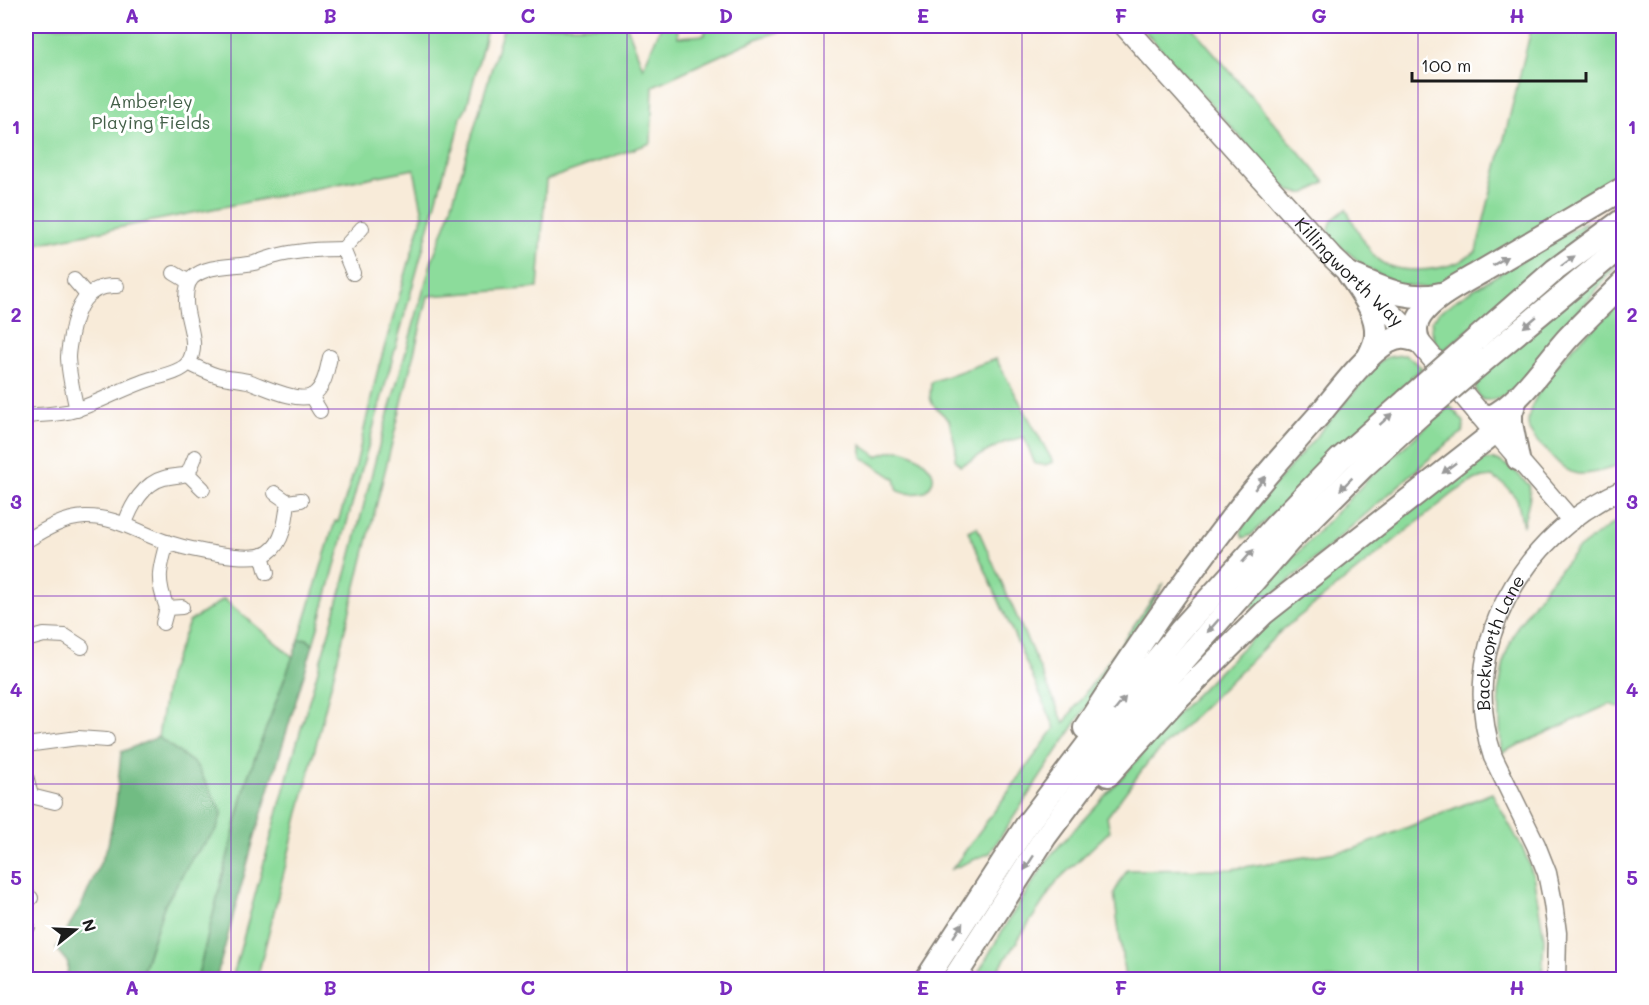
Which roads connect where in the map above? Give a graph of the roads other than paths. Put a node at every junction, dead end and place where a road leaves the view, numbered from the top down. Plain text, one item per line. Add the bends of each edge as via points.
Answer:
1 (1125, 26) edge
2 (1623, 189) edge
3 (1623, 219) edge
4 (362, 228) dead end
5 (1623, 244) edge
6 (343, 249) junction
7 (174, 273) dead end
8 (353, 273) dead end
9 (1349, 273) junction
10 (74, 280) dead end
11 (189, 282) junction
12 (1623, 282) edge
13 (117, 286) dead end
14 (1450, 291) junction
15 (87, 295) junction
16 (1418, 341) junction
17 (1481, 349) junction
18 (330, 357) dead end
19 (1368, 358) junction
20 (188, 363) junction
21 (312, 396) junction
22 (1516, 399) junction
23 (1413, 408) junction
24 (77, 410) junction
25 (320, 411) dead end
26 (1479, 413) junction
27 (26, 416) edge
28 (1495, 432) junction
29 (195, 457) dead end
30 (1518, 459) junction
31 (188, 474) junction
32 (203, 489) dead end
33 (1623, 489) edge
34 (275, 493) dead end
35 (1572, 521) junction
36 (124, 524) junction
37 (26, 540) edge
38 (167, 542) junction
39 (262, 555) junction
40 (267, 573) dead end
41 (182, 607) dead end
42 (167, 608) junction
43 (72, 623) dead end
44 (163, 623) dead end
45 (65, 636) junction
46 (26, 640) edge
47 (82, 646) dead end
48 (78, 738) junction
49 (107, 740) dead end
50 (26, 745) edge
51 (79, 753) dead end
52 (26, 775) edge
53 (28, 797) edge
54 (55, 802) dead end
55 (1028, 823) junction
56 (1045, 837) junction
57 (926, 980) edge
58 (953, 980) edge
59 (1556, 980) edge

1 - 9 main road, Killingworth Way
14 -> 2 highway
17 -> 3 highway via 1555,270
4 - 6 street
5 -> 17 highway
6 - 8 street
6 - 11 street via 318,249 222,266 198,274
7 - 11 street
9 - 14 highway via 1393,293 1432,296
9 - 16 main road, Killingworth Way
9 - 19 highway via 1376,323 1377,335
10 - 15 street
11 - 20 street via 186,303 192,351
12 - 22 highway
13 - 15 street via 96,288
14 - 16 highway via 1420,316 1415,330
15 - 24 street via 73,323 68,356
16 - 19 highway via 1400,337
16 - 26 main road, Killingworth Way
17 - 23 highway, bridge
18 - 21 street via 324,380
55 -> 19 highway via 1133,654 1229,521
20 - 21 street via 273,391
20 - 24 street via 168,375
21 - 25 street
22 - 26 highway via 1490,417
22 - 30 highway via 1510,423
55 -> 23 highway via 1188,622 1275,526 1340,459
23 -> 56 highway via 1170,676
24 - 27 street
26 - 28 main road, Killingworth Way
28 - 30 main road, Killingworth Way
28 -> 56 highway via 1264,613 1174,702 1073,814
29 - 31 street
30 - 35 main road, Killingworth Way
31 - 32 street
31 - 36 street via 150,484
33 - 35 main road, Backworth Lane
34 - 39 street via 295,501 282,532 269,552
35 - 59 main road, Backworth Lane via 1533,558 1510,590 1492,631 1484,678 1488,743 1547,873 1557,933
36 - 37 street via 86,517 73,519
36 - 38 street
38 - 39 street via 207,552
38 - 42 street via 159,578
39 - 40 street
41 - 42 street
42 - 44 street
43 - 45 street
45 - 46 street via 44,635
45 - 47 street
48 - 49 street
48 - 50 street
48 - 51 street
52 - 53 street
53 - 54 street
57 -> 55 highway
56 -> 58 highway

